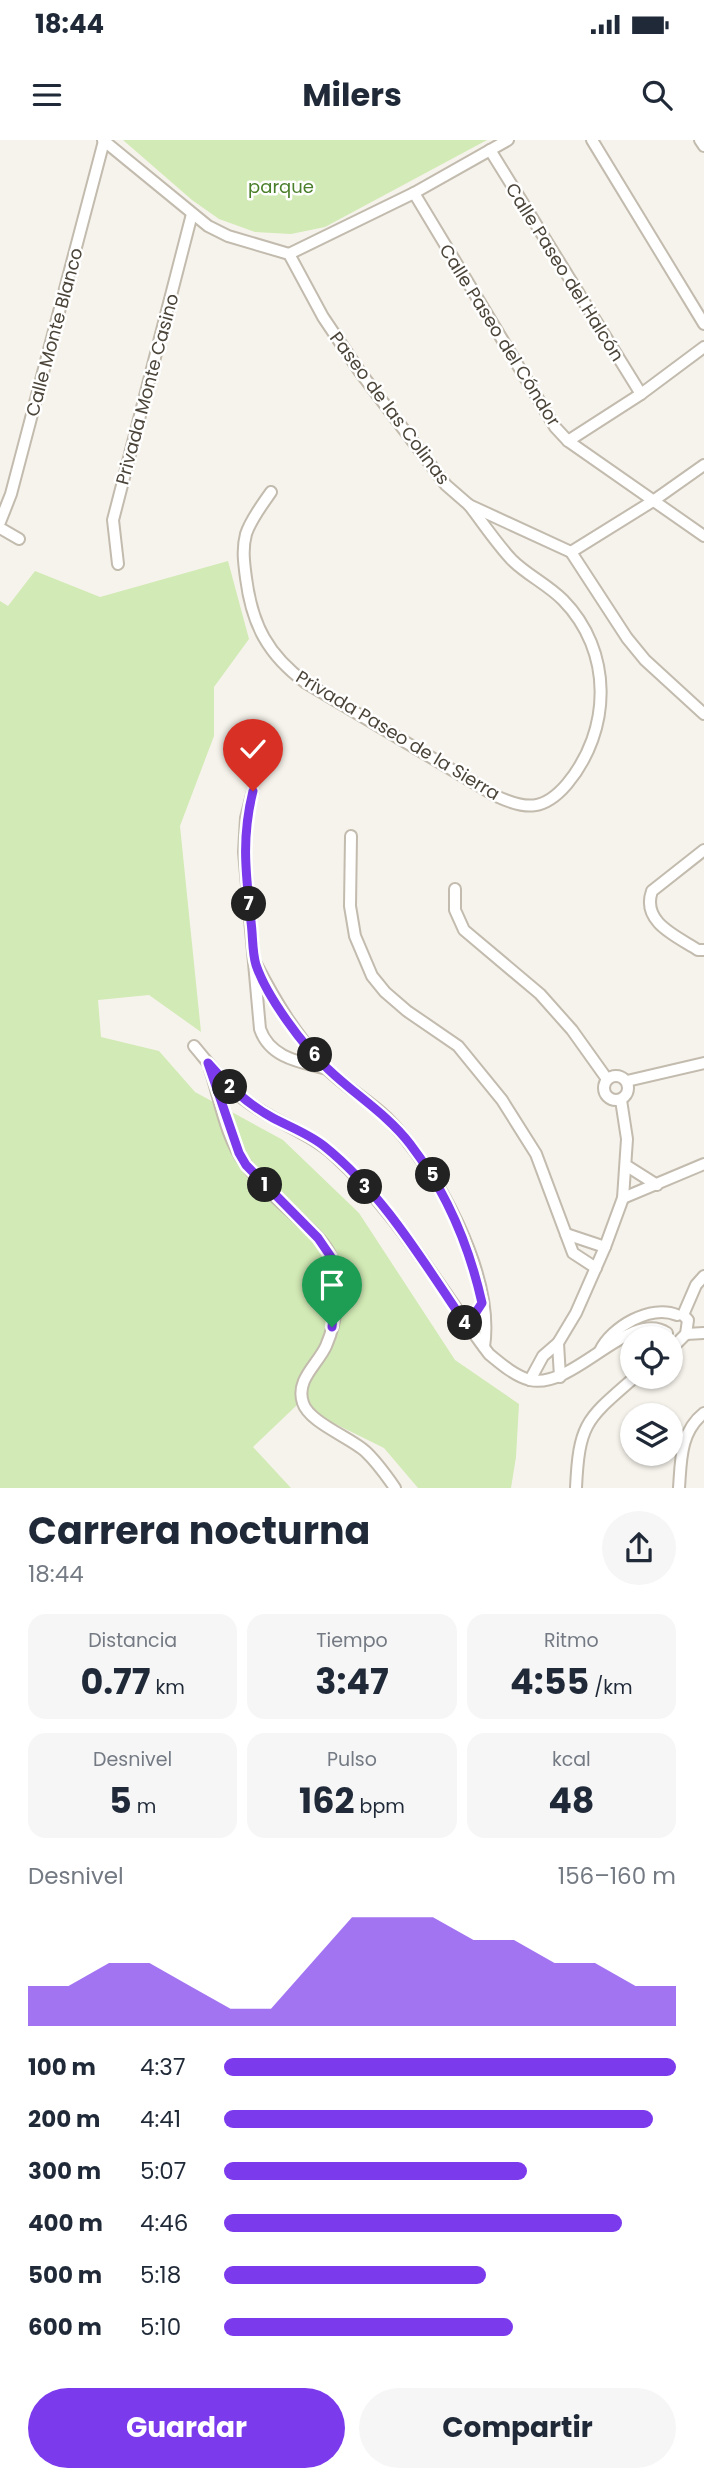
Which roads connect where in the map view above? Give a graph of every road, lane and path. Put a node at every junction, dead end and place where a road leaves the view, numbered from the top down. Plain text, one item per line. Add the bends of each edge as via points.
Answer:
1 (104, 140) edge
2 (508, 140) edge
3 (592, 140) edge
4 (701, 140) edge
5 (704, 146) edge
6 (490, 150) junction
7 (414, 193) junction
8 (192, 214) junction
9 (289, 254) junction
10 (704, 324) edge
11 (704, 347) edge
12 (641, 394) junction
13 (568, 441) junction
14 (704, 465) edge
15 (271, 492) dead end
16 (653, 501) junction
17 (469, 505) junction
18 (0, 522) edge
19 (0, 528) edge
20 (704, 536) edge
21 (19, 538) dead end
22 (571, 552) junction
23 (118, 564) dead end
24 (704, 714) edge
25 (253, 791) dead end
26 (351, 836) dead end
27 (704, 850) edge
28 (455, 888) dead end
29 (704, 950) edge
30 (256, 964) junction
31 (194, 1046) dead end
32 (208, 1063) junction
33 (704, 1063) edge
34 (327, 1069) junction
35 (607, 1079) junction
36 (626, 1081) junction
37 (621, 1100) junction
38 (704, 1164) edge
39 (626, 1166) junction
40 (657, 1185) junction
41 (623, 1198) junction
42 (566, 1234) junction
43 (605, 1247) junction
44 (596, 1268) junction
45 (704, 1276) edge
46 (482, 1303) junction
47 (680, 1315) junction
48 (467, 1326) junction
49 (668, 1326) edge
50 (686, 1334) junction
51 (704, 1334) edge
52 (683, 1337) edge
53 (620, 1340) edge
54 (558, 1343) junction
55 (484, 1348) junction
56 (600, 1351) junction
57 (560, 1377) junction
58 (530, 1380) junction
59 (622, 1389) edge
60 (704, 1413) edge
61 (396, 1488) edge
62 (576, 1488) edge
63 (679, 1488) edge

1 - 8 street
1 - 18 street, Calle Monte Blanco
2 - 6 street
3 - 10 street
4 - 5 street
6 - 7 street
6 - 12 street, Calle Paseo del Halcón
7 - 9 street
7 - 13 street, Calle Paseo del Cóndor via 540,403
8 - 9 street via 228,236
8 - 23 street, Privada Monte Casino via 113,520
9 - 17 street, Paseo de las Colinas via 360,372 446,485
11 - 12 street
12 - 13 street
13 - 16 street, Calle Paseo del Cóndor
14 - 16 street
15 - 17 street, Privada Paseo de la Sierra via 247,531 244,561 253,613 273,652 306,683 496,796 520,805 539,805 562,790 590,749 601,698 598,660 579,618 562,598 514,562
16 - 20 street, Calle Paseo del Cóndor
16 - 22 street
17 - 22 street, Paseo de las Colinas
19 - 21 street
22 - 24 street via 645,660
25 - 30 street via 244,852
26 - 42 street via 350,906 355,936 372,976 407,1011 458,1046 502,1100 536,1154
27 - 29 street via 652,891 649,899 653,919
28 - 35 street via 457,916 464,930 540,994
30 - 34 street via 288,1023
30 - 34 street via 258,1020 267,1044 289,1058
31 - 32 street
32 - 48 street via 247,1102 337,1157 391,1218
32 - 61 street via 246,1165 331,1257 337,1280 332,1327 301,1394 307,1411 364,1451
33 - 36 street
34 - 46 street via 385,1116 433,1175 459,1227
35 - 36 street via 615,1076
35 - 37 street via 606,1096
36 - 37 street via 629,1089
37 - 39 street
38 - 40 street
39 - 40 street
39 - 41 street
40 - 41 street
41 - 43 street
42 - 43 street
42 - 44 street via 573,1253
43 - 44 street
44 - 54 street
45 - 47 street
46 - 48 street
46 - 55 street
47 - 49 street
47 - 50 street via 688,1320
47 - 56 street via 646,1314 605,1340
48 - 55 street
50 - 51 street
50 - 52 street
53 - 56 street
54 - 57 street
54 - 58 street via 543,1356
55 - 58 street
56 - 57 street
57 - 58 street
59 - 62 street via 586,1426 580,1439
60 - 63 street via 687,1432

